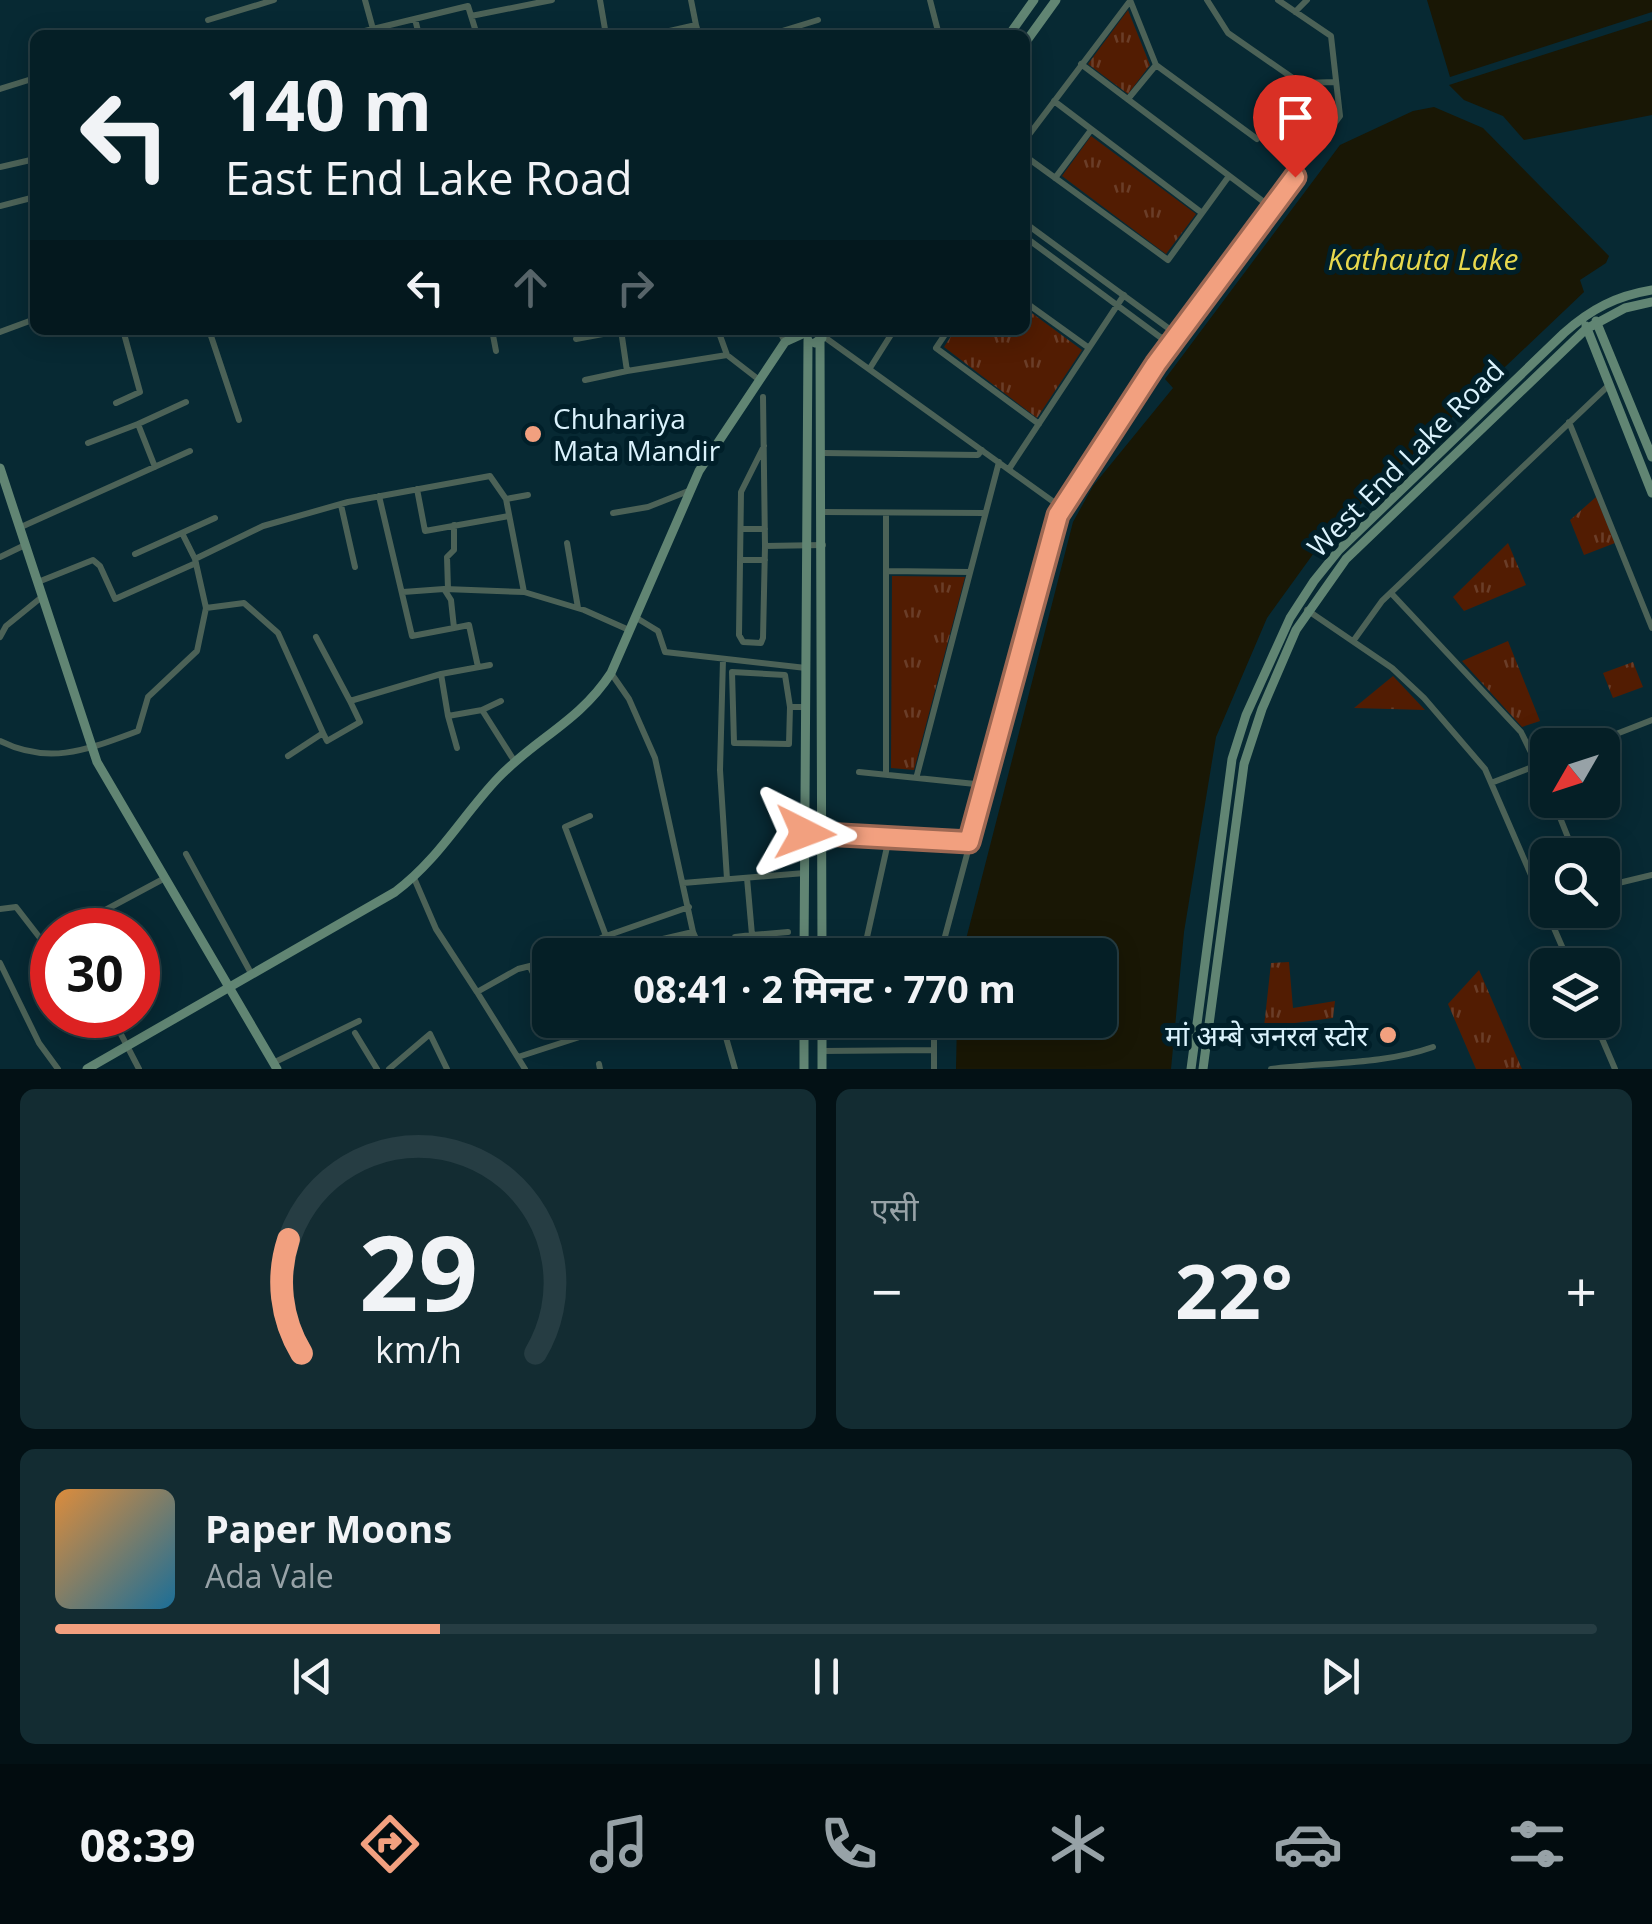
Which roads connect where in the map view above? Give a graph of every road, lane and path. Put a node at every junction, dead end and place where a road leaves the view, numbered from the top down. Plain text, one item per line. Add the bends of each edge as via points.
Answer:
1 (274, 0) edge
2 (365, 0) edge
3 (552, 0) edge
4 (600, 0) edge
5 (690, 0) edge
6 (930, 0) edge
7 (1034, 0) edge
8 (1056, 0) edge
9 (1130, 0) edge
10 (1207, 0) edge
11 (1278, 0) edge
12 (1308, 0) edge
13 (1295, 12) junction
14 (471, 16) junction
15 (415, 19) junction
16 (208, 20) dead end
17 (818, 20) dead end
18 (696, 26) junction
19 (373, 28) junction
20 (366, 30) edge
21 (418, 30) edge
22 (475, 30) edge
23 (605, 30) edge
24 (676, 30) edge
25 (697, 30) edge
26 (786, 30) edge
27 (939, 30) edge
28 (1013, 30) edge
29 (1030, 36) edge
30 (1081, 64) junction
31 (1156, 64) junction
32 (30, 80) edge
33 (1336, 82) junction
34 (0, 89) edge
35 (1128, 99) junction
36 (1054, 101) junction
37 (1091, 130) junction
38 (1030, 133) edge
39 (1257, 139) dead end
40 (1030, 160) edge
41 (30, 161) edge
42 (0, 167) edge
43 (1230, 176) junction
44 (1055, 178) junction
45 (30, 198) edge
46 (0, 206) edge
47 (1272, 208) junction
48 (1202, 213) junction
49 (1030, 226) edge
50 (1030, 241) edge
51 (1652, 290) edge
52 (1124, 295) junction
53 (1652, 302) edge
54 (1117, 305) junction
55 (1030, 306) edge
56 (1586, 313) junction
57 (30, 321) edge
58 (1598, 322) junction
59 (1586, 330) junction
60 (0, 332) edge
61 (125, 335) edge
62 (211, 335) edge
63 (493, 335) edge
64 (598, 335) edge
65 (621, 335) edge
66 (720, 335) edge
67 (782, 335) edge
68 (805, 335) edge
69 (808, 335) edge
70 (821, 335) edge
71 (891, 335) edge
72 (945, 335) edge
73 (576, 340) dead end
74 (1174, 340) junction
75 (785, 342) junction
76 (1088, 348) junction
77 (496, 351) dead end
78 (728, 354) junction
79 (870, 368) junction
80 (627, 371) junction
81 (758, 379) junction
82 (585, 380) dead end
83 (1608, 385) junction
84 (763, 397) dead end
85 (186, 402) dead end
86 (116, 403) dead end
87 (239, 420) dead end
88 (1569, 422) junction
89 (138, 424) junction
90 (1039, 424) junction
91 (88, 443) dead end
92 (764, 446) junction
93 (982, 450) junction
94 (190, 451) dead end
95 (824, 454) junction
96 (1652, 456) edge
97 (999, 462) junction
98 (155, 467) junction
99 (0, 468) edge
100 (1009, 469) junction
101 (417, 489) junction
102 (691, 490) junction
103 (1652, 494) edge
104 (528, 495) dead end
105 (379, 496) junction
106 (506, 499) junction
107 (341, 505) junction
108 (1062, 508) junction
109 (823, 512) junction
110 (886, 512) junction
111 (612, 513) dead end
112 (984, 513) junction
113 (509, 516) junction
114 (215, 518) dead end
115 (454, 526) junction
116 (21, 527) junction
117 (742, 529) junction
118 (765, 529) junction
119 (182, 534) junction
120 (567, 543) dead end
121 (26, 544) junction
122 (823, 545) junction
123 (765, 546) junction
124 (803, 547) junction
125 (135, 554) dead end
126 (0, 557) edge
127 (742, 560) junction
128 (764, 560) junction
129 (196, 561) junction
130 (355, 567) dead end
131 (886, 571) junction
132 (970, 572) junction
133 (38, 582) junction
134 (446, 589) junction
135 (403, 592) junction
136 (524, 592) junction
137 (1390, 593) junction
138 (42, 596) junction
139 (1303, 607) junction
140 (206, 608) junction
141 (578, 608) junction
142 (635, 617) junction
143 (454, 628) junction
144 (1652, 628) edge
145 (630, 630) junction
146 (0, 637) edge
147 (316, 637) dead end
148 (1354, 640) junction
149 (723, 658) junction
150 (490, 665) dead end
151 (478, 667) junction
152 (806, 668) junction
153 (611, 673) junction
154 (441, 674) junction
155 (350, 701) junction
156 (501, 701) dead end
157 (790, 707) junction
158 (806, 707) junction
159 (482, 710) junction
160 (448, 716) junction
161 (1652, 720) edge
162 (1620, 732) edge
163 (323, 734) junction
164 (0, 741) edge
165 (92, 748) junction
166 (457, 748) dead end
167 (1530, 748) edge
168 (288, 756) dead end
169 (516, 764) junction
170 (1530, 767) edge
171 (859, 772) dead end
172 (886, 774) junction
173 (917, 775) junction
174 (1490, 783) junction
175 (984, 785) junction
176 (590, 816) dead end
177 (805, 833) junction
178 (822, 833) junction
179 (889, 838) junction
180 (969, 842) junction
181 (186, 854) dead end
182 (1530, 869) edge
183 (805, 873) junction
184 (1652, 875) edge
185 (166, 877) junction
186 (414, 878) junction
187 (748, 878) junction
188 (727, 879) junction
189 (683, 882) junction
190 (1620, 883) edge
191 (689, 907) junction
192 (0, 908) edge
193 (113, 908) edge
194 (30, 925) edge
195 (693, 932) junction
196 (788, 932) dead end
197 (752, 935) junction
198 (606, 936) junction
199 (735, 937) dead end
200 (602, 938) edge
201 (670, 938) edge
202 (696, 938) edge
203 (804, 938) edge
204 (822, 938) edge
205 (867, 938) edge
206 (944, 938) edge
207 (0, 963) edge
208 (530, 967) joint
209 (532, 971) edge
210 (252, 974) junction
211 (229, 988) junction
212 (476, 992) junction
213 (360, 1021) dead end
214 (355, 1033) dead end
215 (124, 1038) edge
216 (577, 1038) edge
217 (726, 1038) edge
218 (804, 1038) edge
219 (822, 1038) edge
220 (934, 1038) edge
221 (1602, 1038) edge
222 (128, 1046) junction
223 (1433, 1047) dead end
224 (934, 1050) junction
225 (822, 1052) junction
226 (518, 1057) junction
227 (1395, 1060) junction
228 (275, 1066) edge
229 (94, 1067) edge
230 (58, 1069) edge
231 (139, 1069) edge
232 (377, 1069) edge
233 (389, 1069) edge
234 (448, 1069) edge
235 (525, 1069) edge
236 (735, 1069) edge
237 (804, 1069) edge
238 (822, 1069) edge
239 (934, 1069) edge
240 (1192, 1069) edge
241 (1203, 1069) edge
242 (1271, 1069) edge
243 (1399, 1069) edge
244 (1615, 1069) edge

1 - 16 street
2 - 19 street
3 - 14 street
4 - 23 street
5 - 18 street
6 - 27 street
7 - 28 street
8 - 29 street
9 - 30 street
9 - 31 street
10 - 33 street via 1228,33 1300,83
11 - 13 street
12 - 13 street
13 - 33 street via 1331,36
14 - 15 street via 468,6
14 - 22 street
15 - 19 street
15 - 21 street
17 - 26 street
18 - 24 street
18 - 25 street
19 - 20 street
30 - 35 street
30 - 36 street
31 - 35 street
31 - 39 street
32 - 34 street
33 - 47 street via 1340,116
35 - 43 street
36 - 37 street
36 - 38 street
37 - 44 street
37 - 48 street
40 - 44 street
41 - 42 street
43 - 47 street
43 - 48 street
44 - 48 street via 1168,260
45 - 46 street
47 - 74 street
49 - 52 street
50 - 54 street
51 - 56 street, West End Lake Road
52 - 54 street
52 - 74 street
53 - 58 street, West End Lake Road
54 - 74 street
54 - 76 street
55 - 76 street
56 - 58 street
56 - 59 street
56 - 139 street, West End Lake Road via 1338,550
57 - 60 street
58 - 59 street, West End Lake Road
58 - 96 street
59 - 83 street
59 - 139 street, West End Lake Road
61 - 86 street via 140,392
62 - 87 street
63 - 77 street
64 - 73 street
65 - 80 street
66 - 78 street
67 - 75 street
68 - 75 street
69 - 124 street
70 - 79 street
70 - 95 street
71 - 79 street
72 - 90 street via 936,348
74 - 108 street
75 - 81 street
76 - 90 street
78 - 80 street
78 - 81 street
79 - 93 street
80 - 82 street
81 - 102 street
83 - 88 street
83 - 103 street
84 - 92 street
85 - 89 street
88 - 137 street
88 - 144 street
89 - 91 street
89 - 98 street
90 - 100 street
92 - 117 street via 743,482
92 - 118 street
93 - 95 street
93 - 97 street
94 - 98 street
95 - 109 street
97 - 100 street
97 - 112 street
98 - 116 street
99 - 116 street
100 - 108 street
101 - 105 street
101 - 106 street via 490,476
101 - 115 street via 424,531
102 - 111 street
102 - 142 street
104 - 106 street
105 - 107 street
105 - 135 street
106 - 113 street
107 - 129 street via 263,526
107 - 130 street
108 - 175 street
109 - 110 street
109 - 122 street
110 - 112 street
110 - 131 street
112 - 132 street
113 - 115 street
113 - 136 street
114 - 119 street
115 - 134 street
116 - 121 street
117 - 118 street
117 - 127 street
118 - 123 street
119 - 125 street
119 - 129 street
120 - 141 street
121 - 126 street
121 - 133 street
122 - 124 street
122 - 178 street
123 - 124 street
123 - 128 street
124 - 152 street
127 - 128 street
127 - 128 street via 739,635 743,642 760,643
129 - 133 street via 115,599 93,560
129 - 140 street
131 - 132 street
131 - 172 street
132 - 173 street
133 - 138 street
134 - 135 street
134 - 136 street
134 - 143 street
135 - 143 street via 412,636
136 - 141 street
137 - 148 street
137 - 167 street
138 - 146 street
138 - 165 street
139 - 148 street
139 - 240 street, West End Lake Road via 1246,715 1232,759
139 - 241 street, West End Lake Road via 1244,764
140 - 163 street via 244,603 278,633
140 - 165 street via 197,650 148,697 138,730
141 - 145 street
142 - 145 street
142 - 149 street via 658,630 665,652
143 - 151 street via 469,625
145 - 153 street
147 - 155 street
148 - 174 street via 1424,698
149 - 152 street
149 - 188 street via 720,770
150 - 151 street
151 - 154 street
152 - 158 street
153 - 169 street via 592,702
153 - 189 street via 655,758
154 - 155 street
154 - 160 street
155 - 163 street via 360,722 327,741
156 - 159 street
157 - 157 street via 785,675 732,672 734,743 789,744
157 - 158 street
158 - 177 street
159 - 160 street
159 - 169 street
160 - 166 street
161 - 162 street
163 - 168 street
164 - 165 street via 41,755
165 - 185 street
169 - 186 street
170 - 174 street
171 - 172 street
172 - 173 street
173 - 175 street
174 - 182 street
175 - 180 street
176 - 198 street via 565,828
177 - 178 street
177 - 183 street
178 - 179 street
178 - 204 street
179 - 180 street
179 - 205 street
180 - 206 street
181 - 210 street
183 - 187 street
183 - 203 street
184 - 190 street
185 - 193 street
185 - 211 street
186 - 210 street
186 - 212 street via 436,930
187 - 188 street
187 - 197 street
188 - 189 street
189 - 191 street
191 - 195 street
191 - 198 street
192 - 194 street via 16,907
195 - 201 street
195 - 202 street
196 - 197 street
197 - 199 street
198 - 200 street
207 - 230 street
208 - 209 street
208 - 212 street
210 - 211 street
211 - 222 street
211 - 228 street
212 - 226 street
213 - 228 street
214 - 232 street
215 - 222 street
216 - 226 street
217 - 236 street
218 - 237 street
219 - 225 street
220 - 224 street
221 - 244 street
222 - 229 street
222 - 231 street
223 - 227 street
224 - 225 street
224 - 239 street
225 - 238 street
226 - 235 street
227 - 242 street
227 - 243 street
233 - 234 street via 430,1034

